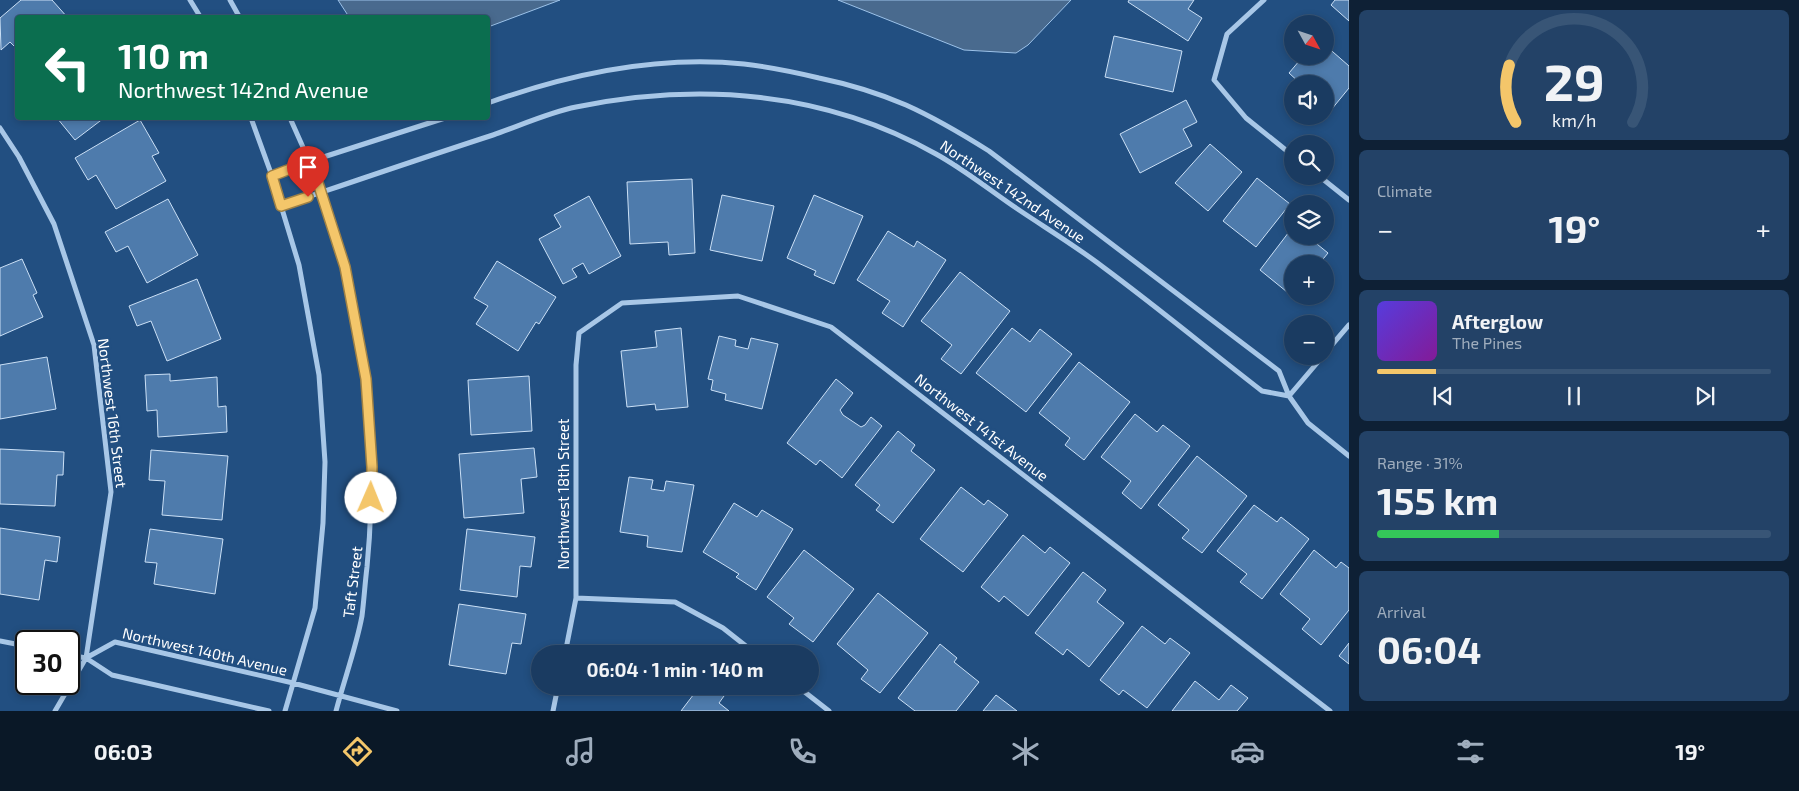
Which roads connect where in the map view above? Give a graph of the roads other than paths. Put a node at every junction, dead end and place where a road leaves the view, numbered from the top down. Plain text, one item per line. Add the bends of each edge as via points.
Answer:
1 (190, 0) edge
2 (230, 0) edge
3 (1264, 0) edge
4 (198, 15) edge
5 (238, 15) edge
6 (490, 102) edge
7 (252, 120) edge
8 (291, 120) edge
9 (439, 120) edge
10 (0, 128) edge
11 (1284, 149) edge
12 (311, 161) junction
13 (272, 176) junction
14 (1330, 185) edge
15 (321, 192) junction
16 (1349, 200) edge
17 (281, 206) junction
18 (1349, 325) edge
19 (579, 333) joint
20 (1334, 342) edge
21 (1315, 365) edge
22 (1289, 396) junction
23 (1349, 456) edge
24 (576, 598) junction
25 (0, 641) edge
26 (15, 644) edge
27 (567, 645) edge
28 (745, 645) edge
29 (80, 657) edge
30 (86, 658) junction
31 (293, 683) junction
32 (556, 695) edge
33 (809, 695) edge
34 (340, 696) junction
35 (55, 711) edge
36 (269, 711) edge
37 (284, 711) edge
38 (336, 711) edge
39 (397, 711) edge
40 (553, 711) edge
41 (829, 711) edge
42 (1330, 711) edge

1 - 4 street
2 - 5 street
3 - 11 street via 1227,34 1214,80 1246,118
6 - 22 street, Northwest 142nd Avenue via 532,87 584,76 641,65 694,62 744,64 792,71 840,82 905,104 989,151 1279,371
7 - 13 street
8 - 12 street
9 - 12 street
10 - 30 street, Northwest 16th Street via 20,157 54,224 94,345 111,492
12 - 13 street
12 - 15 street, Taft Street
13 - 17 street
14 - 16 street
15 - 17 street, Northwest 142nd Avenue
15 - 22 street, Northwest 142nd Avenue via 573,108 627,99 726,94 828,109 905,139 973,176 1102,266 1262,391
15 - 34 street, Taft Street via 345,267 366,379 372,467 362,616
17 - 31 street via 298,265 319,375 325,462 315,608
18 - 20 street
19 - 24 street, Northwest 18th Street via 576,365
19 - 42 street, Northwest 141st Avenue via 622,303 738,296 831,326
21 - 22 street
22 - 23 street, Northwest 142nd Avenue via 1308,423
24 - 27 street, Northwest 18th Street
24 - 28 street via 675,602 723,628
25 - 26 street
29 - 30 street
30 - 31 street, Northwest 140th Avenue via 115,642
30 - 35 street, Northwest 16th Street
30 - 36 street via 112,674
31 - 34 street, Northwest 140th Avenue
31 - 37 street
32 - 40 street
33 - 41 street
34 - 38 street, Taft Street
34 - 39 street, Northwest 140th Avenue

